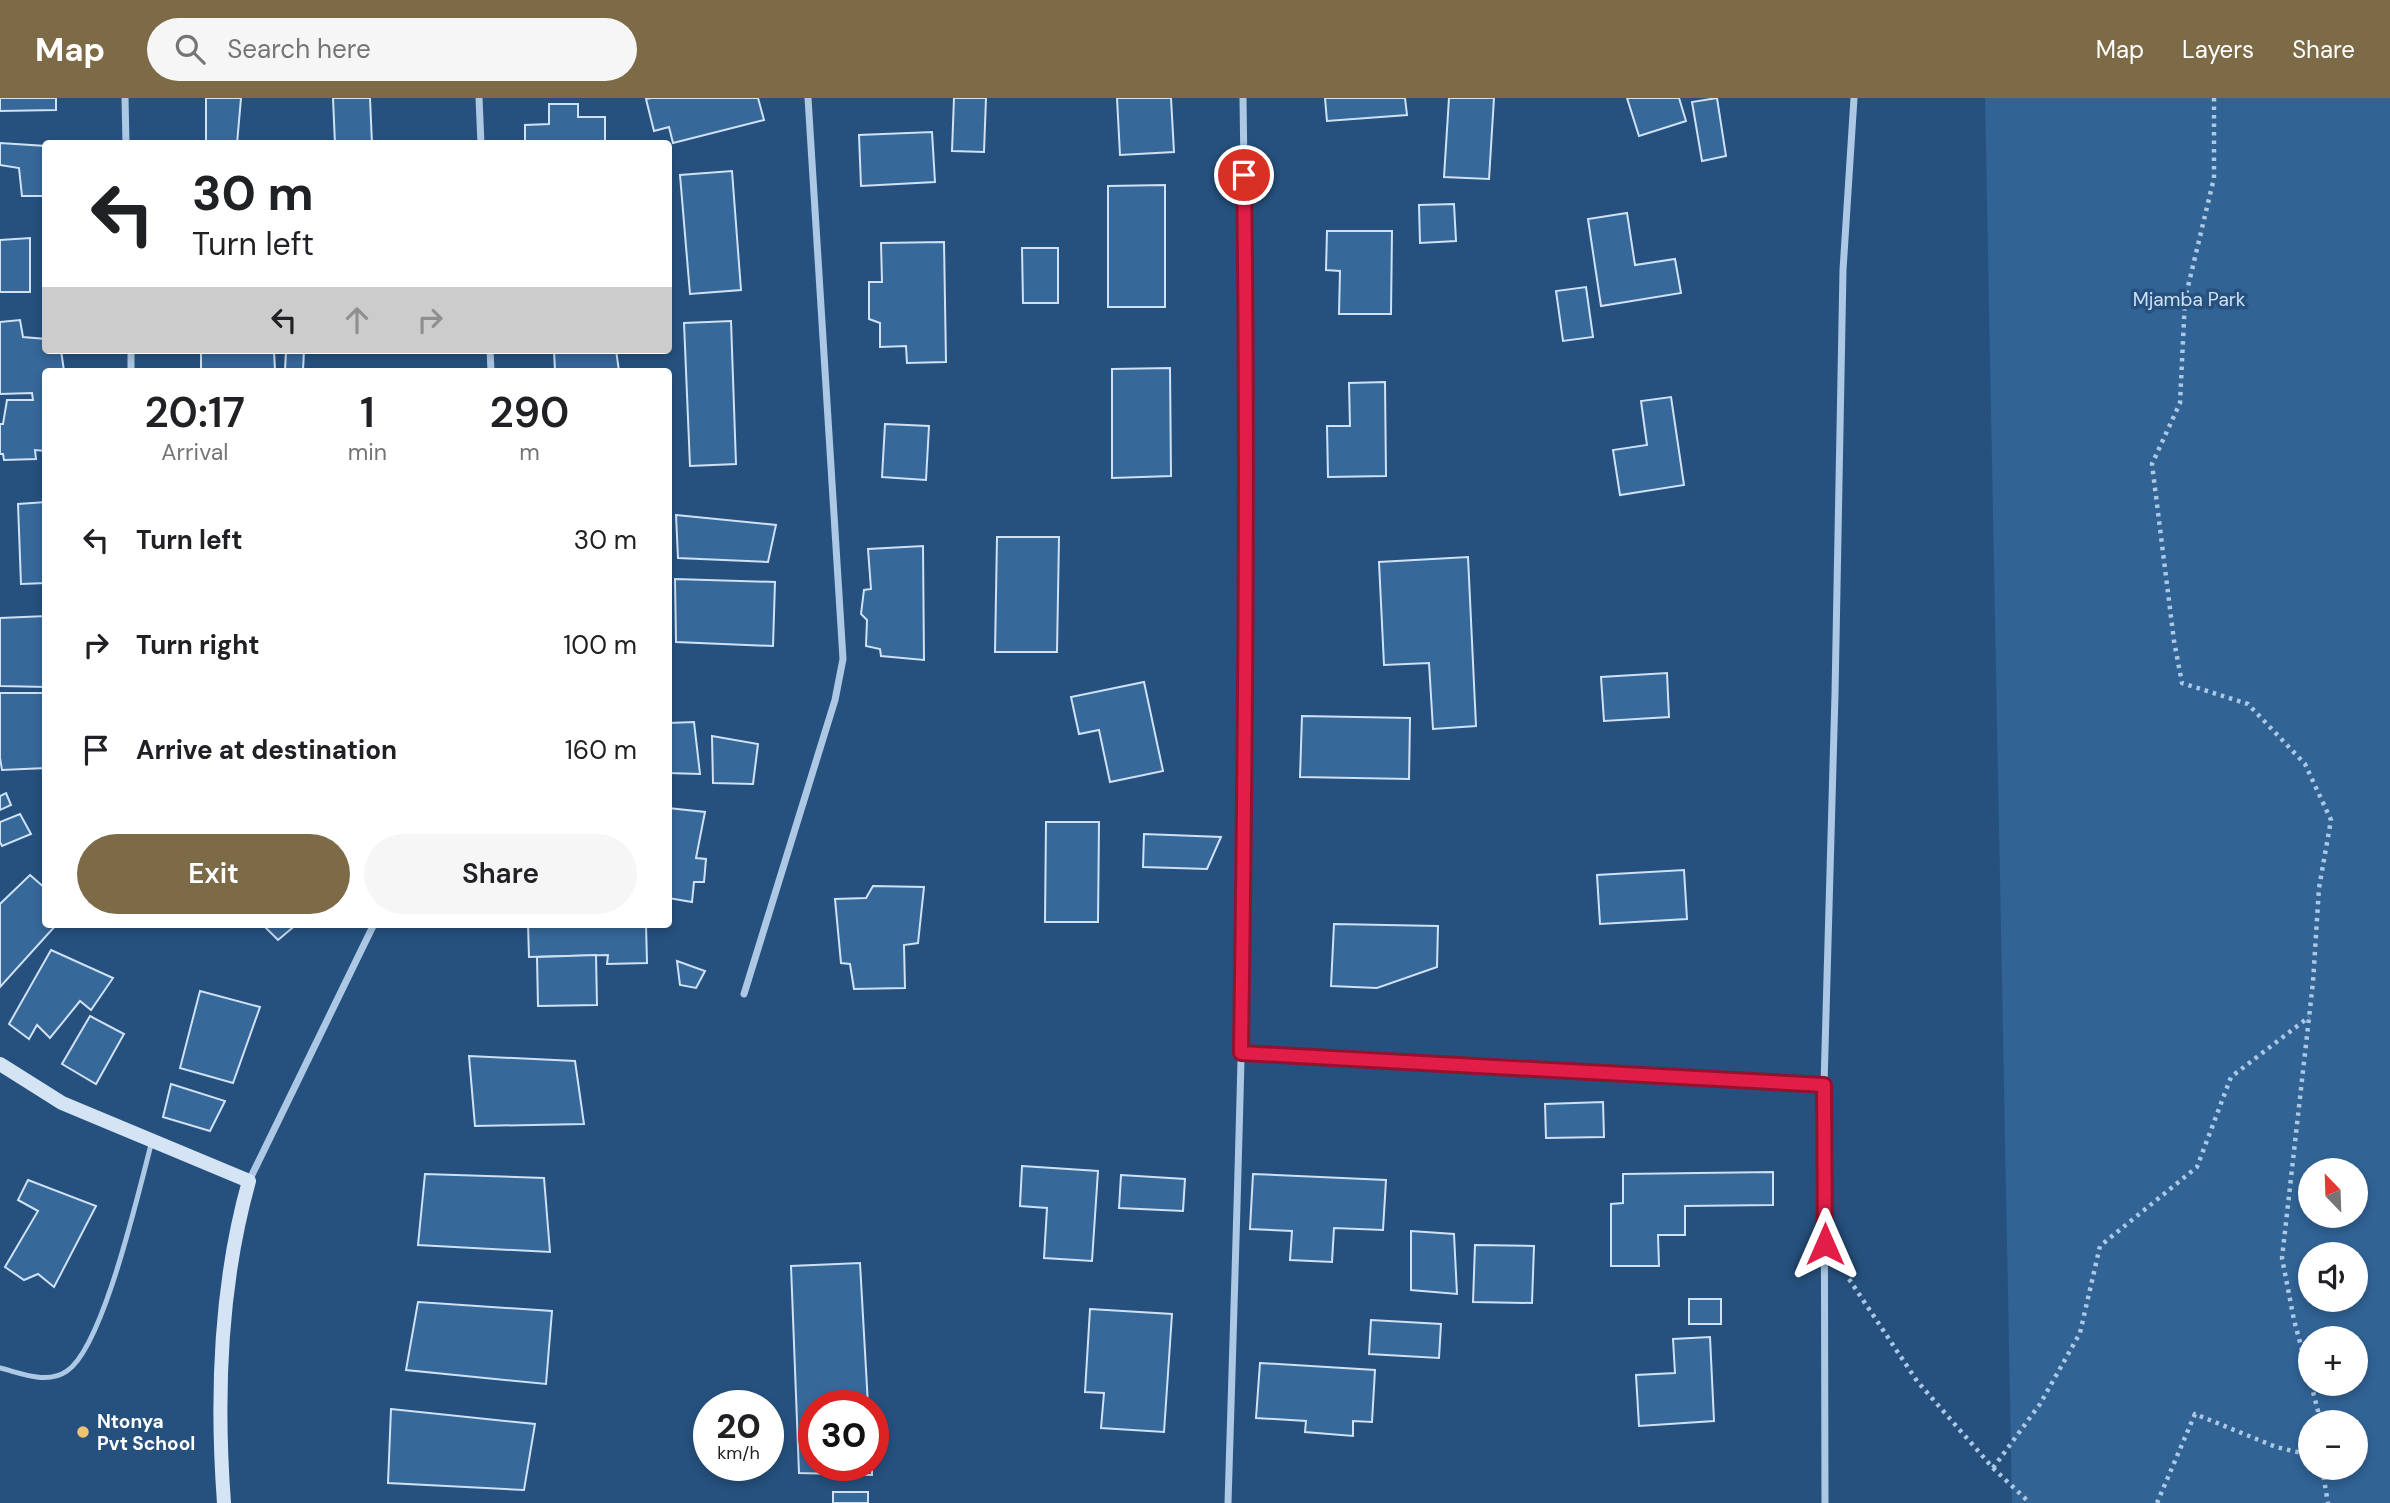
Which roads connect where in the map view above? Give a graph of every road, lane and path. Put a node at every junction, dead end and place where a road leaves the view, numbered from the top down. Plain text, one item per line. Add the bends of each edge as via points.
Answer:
1 (125, 98) edge
2 (479, 98) edge
3 (808, 98) edge
4 (1243, 98) edge
5 (1854, 98) edge
6 (2214, 98) edge
7 (126, 140) edge
8 (481, 140) edge
9 (372, 928) edge
10 (744, 994) dead end
11 (2309, 1017) junction
12 (1241, 1053) junction
13 (0, 1064) edge
14 (1824, 1085) junction
15 (152, 1141) junction
16 (249, 1181) junction
17 (1825, 1244) junction
18 (2298, 1335) edge
19 (0, 1367) edge
20 (2298, 1452) edge
21 (1993, 1468) junction
22 (2324, 1480) edge
23 (224, 1503) edge
24 (1228, 1503) edge
25 (1825, 1503) edge
26 (2029, 1503) edge
27 (2157, 1503) edge
28 (2328, 1503) edge

1 - 7 street
2 - 8 street
3 - 10 street via 843,659 835,701
4 - 12 street via 1247,659
5 - 14 street via 1843,270
6 - 11 path via 2214,178 2185,299 2180,403 2152,464 2182,683 2248,704 2305,764 2331,820 2319,888
9 - 16 street
11 - 18 path via 2282,1258
11 - 21 path via 2231,1077 2197,1167 2100,1246 2080,1333 2040,1405
12 - 14 street
12 - 24 street
13 - 15 street via 62,1103
14 - 17 street
15 - 16 street
15 - 19 lane via 117,1269 90,1345 67,1371 44,1379
16 - 23 street via 236,1226 225,1312
17 - 21 path via 1917,1381
17 - 25 street
20 - 27 path via 2195,1415
21 - 26 path
22 - 28 path

